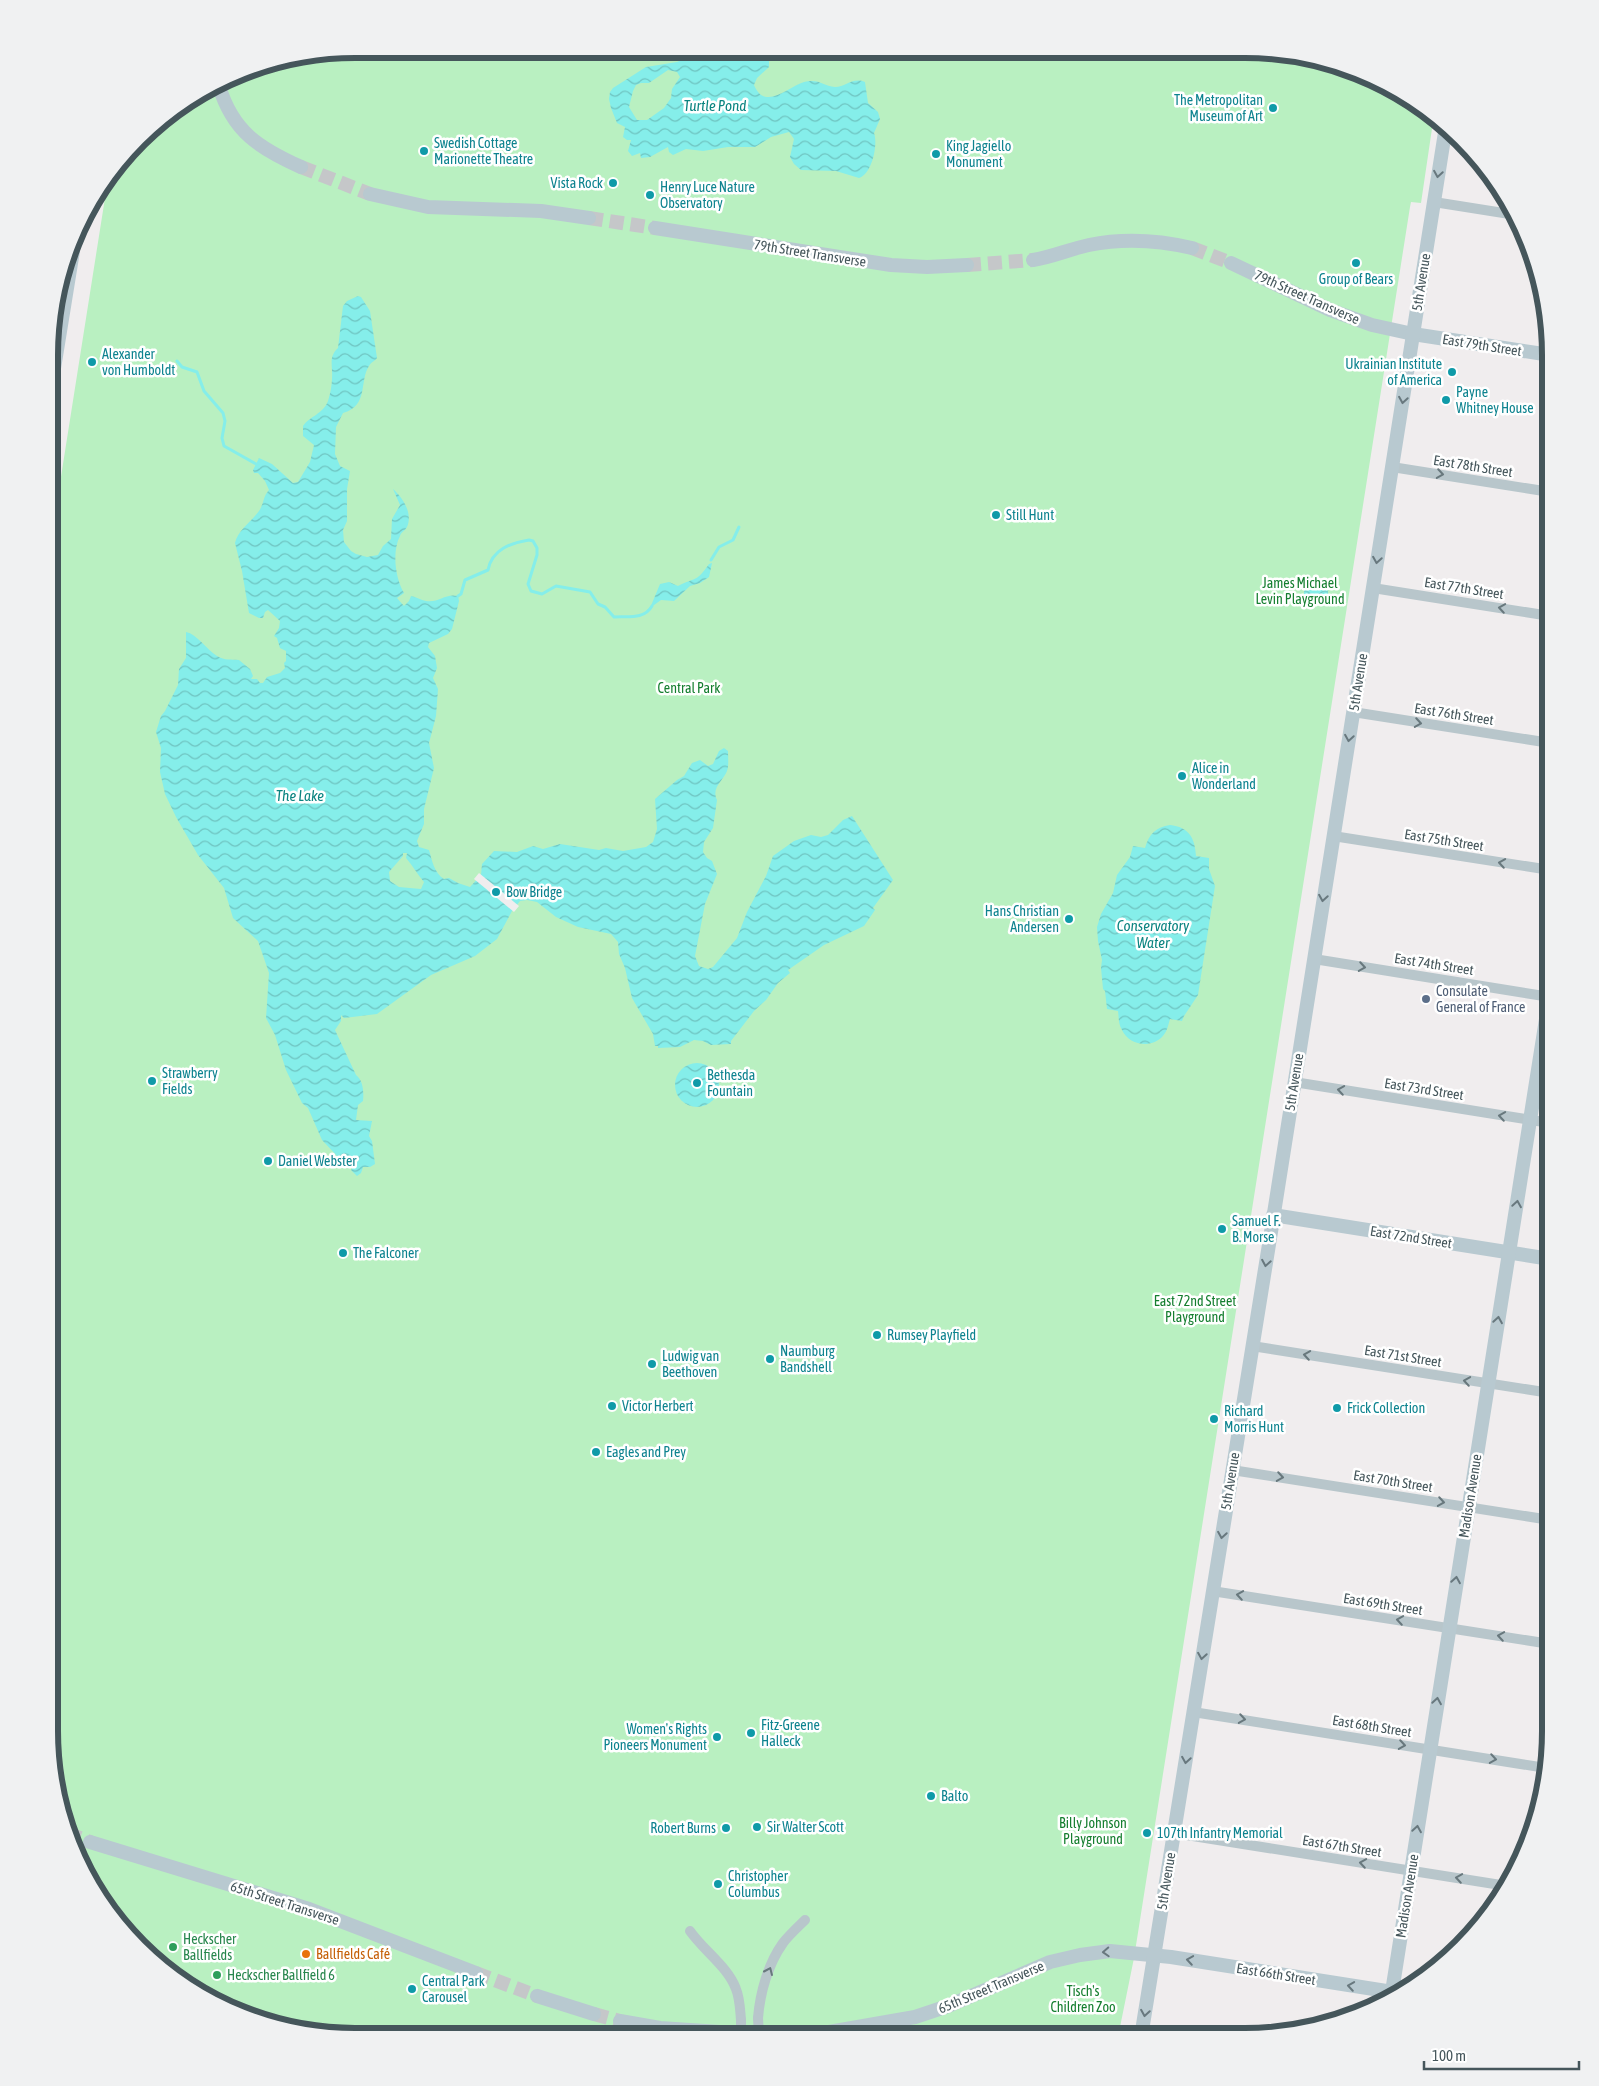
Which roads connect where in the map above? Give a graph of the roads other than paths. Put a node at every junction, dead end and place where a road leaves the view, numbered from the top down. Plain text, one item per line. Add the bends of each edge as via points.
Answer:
1 (220, 89) edge
2 (1445, 135) edge
3 (300, 167) tunnel mouth
4 (370, 194) tunnel mouth
5 (1434, 202) junction
6 (1506, 213) edge
7 (589, 218) tunnel mouth
8 (655, 228) tunnel mouth
9 (1192, 248) tunnel mouth
10 (1033, 260) tunnel mouth
11 (1231, 263) tunnel mouth
12 (967, 265) tunnel mouth
13 (69, 272) edge
14 (1413, 334) junction
15 (58, 337) edge
16 (1542, 354) edge
17 (1392, 466) junction
18 (1542, 491) edge
19 (1373, 588) junction
20 (1542, 615) edge
21 (1353, 712) junction
22 (1542, 742) edge
23 (1333, 836) junction
24 (1542, 869) edge
25 (1314, 959) junction
26 (1542, 995) edge
27 (1542, 1046) edge
28 (1294, 1082) junction
29 (1530, 1120) junction
30 (1542, 1122) edge
31 (1273, 1215) junction
32 (1509, 1252) junction
33 (1542, 1257) edge
34 (1252, 1346) junction
35 (1488, 1384) junction
36 (1542, 1393) edge
37 (1232, 1470) junction
38 (1468, 1506) junction
39 (1542, 1519) edge
40 (1212, 1591) junction
41 (1448, 1628) junction
42 (1542, 1643) edge
43 (1193, 1712) junction
44 (1430, 1749) junction
45 (1539, 1767) edge
46 (1174, 1833) junction
47 (90, 1842) tunnel mouth
48 (1411, 1871) junction
49 (1499, 1885) edge
50 (805, 1920) dead end
51 (690, 1931) dead end
52 (1154, 1955) junction
53 (476, 1972) tunnel mouth
54 (1395, 1988) edge
55 (1385, 1993) edge
56 (537, 1996) tunnel mouth
57 (594, 2014) tunnel mouth
58 (620, 2020) tunnel mouth
59 (660, 2028) edge
60 (740, 2028) edge
61 (759, 2028) edge
62 (852, 2028) edge
63 (1142, 2028) edge

1 - 3 main road via 233,118 247,136 271,153
2 -> 5 main road, 5th Avenue
4 - 7 main road via 435,207 541,211
5 - 6 street
5 - 14 main road, 5th Avenue
8 - 12 main road, 79th Street Transverse via 891,265
9 - 10 main road via 1157,242 1117,241
11 - 14 main road, 79th Street Transverse via 1346,316
13 - 15 main road
14 - 16 main road, East 79th Street
14 -> 17 main road, 5th Avenue
17 -> 18 street, East 78th Street
17 -> 19 main road, 5th Avenue
20 -> 19 street, East 77th Street
19 - 21 main road, 5th Avenue
21 -> 22 street, East 76th Street
21 -> 23 main road, 5th Avenue
24 -> 23 street, East 75th Street
23 -> 25 main road, 5th Avenue
25 -> 26 street, East 74th Street
25 - 28 main road, 5th Avenue
27 - 29 main road, Madison Avenue
29 -> 28 street, East 73rd Street
28 - 31 main road, 5th Avenue
29 - 30 street, East 73rd Street
32 -> 29 main road, Madison Avenue
31 - 32 main road, East 72nd Street
31 -> 34 main road, 5th Avenue
32 - 33 main road, East 72nd Street
35 -> 32 main road, Madison Avenue
35 -> 34 street, East 71st Street
34 - 37 main road, 5th Avenue
35 - 36 street, East 71st Street
35 - 38 main road, Madison Avenue
37 -> 38 street, East 70th Street
37 -> 40 main road, 5th Avenue
38 - 39 street, East 70th Street
41 -> 38 main road, Madison Avenue
41 -> 40 street, East 69th Street
40 -> 43 main road, 5th Avenue
42 -> 41 street, East 69th Street
44 -> 41 main road, Madison Avenue
43 -> 44 street, East 68th Street
43 -> 46 main road, 5th Avenue
44 -> 45 street, East 68th Street
48 -> 44 main road, Madison Avenue
48 -> 46 street, East 67th Street
46 - 52 main road, 5th Avenue
47 - 53 main road, 65th Street Transverse via 309,1909
49 -> 48 street, East 67th Street
48 - 54 main road, Madison Avenue
61 -> 50 street, bridge via 766,1978 774,1959 783,1943
51 - 60 street, bridge via 732,1980 738,1996
55 -> 52 main road, East 66th Street
52 -> 62 main road, 65th Street Transverse via 1096,1953 1057,1960 915,2017
52 -> 63 main road, 5th Avenue
56 - 57 main road
58 - 59 main road

